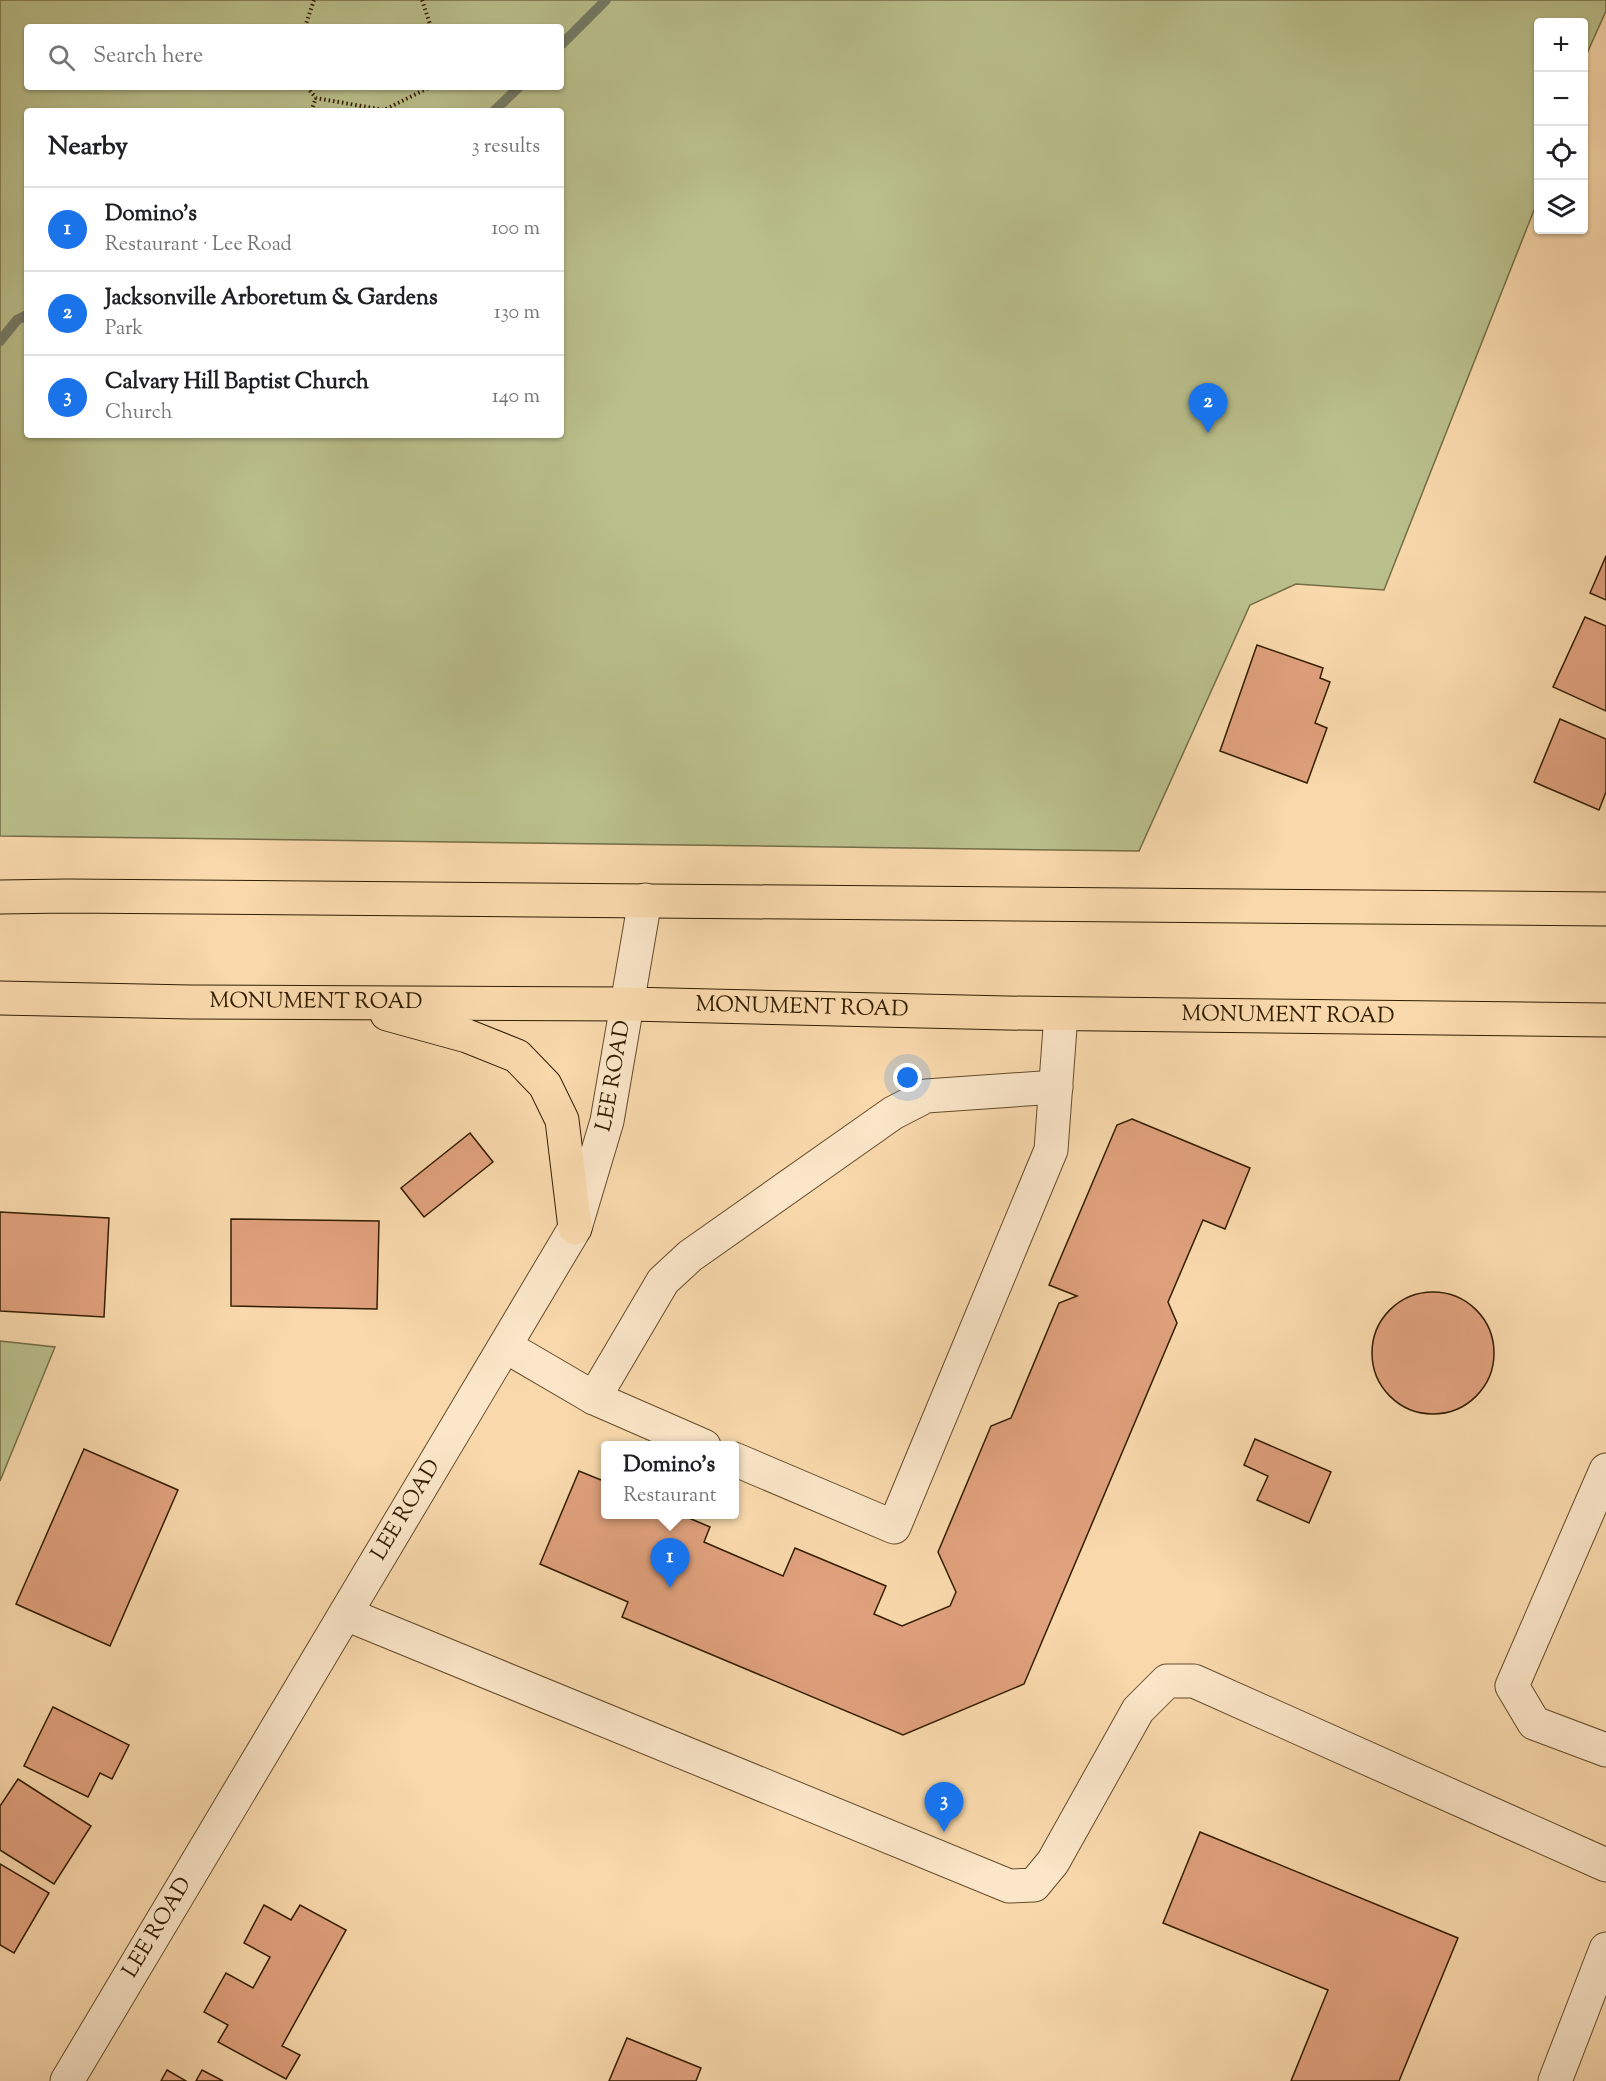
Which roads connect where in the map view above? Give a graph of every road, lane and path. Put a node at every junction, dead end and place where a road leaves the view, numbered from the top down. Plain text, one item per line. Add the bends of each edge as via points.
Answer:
1 (314, 0) edge
2 (422, 0) edge
3 (306, 24) edge
4 (430, 24) edge
5 (309, 90) edge
6 (424, 90) edge
7 (316, 98) junction
8 (312, 108) edge
9 (373, 108) edge
10 (388, 108) edge
11 (0, 897) edge
12 (645, 900) junction
13 (1606, 909) edge
14 (0, 998) edge
15 (344, 1003) junction
16 (629, 1004) junction
17 (1060, 1014) junction
18 (1606, 1020) edge
19 (1056, 1087) junction
20 (575, 1228) junction
21 (505, 1346) junction
22 (594, 1398) junction
23 (693, 1441) edge
24 (739, 1460) edge
25 (1606, 1470) edge
26 (346, 1614) junction
27 (1606, 1750) edge
28 (1606, 1865) edge
29 (1606, 1949) edge
30 (67, 2081) edge
31 (1555, 2081) edge

1 - 3 path
2 - 4 path
5 - 7 path
6 - 10 path
7 - 8 path
7 - 9 path
11 - 12 main road
12 - 13 main road
12 - 16 street, LEE ROAD
14 - 15 main road, MONUMENT ROAD
15 - 16 main road, MONUMENT ROAD
15 - 20 main road via 467,1036 517,1056 545,1085 562,1120
16 - 17 main road, MONUMENT ROAD
16 - 20 street, LEE ROAD via 607,1121
17 - 18 main road, MONUMENT ROAD
17 - 19 street
19 - 22 street via 926,1096 893,1113 690,1256 663,1281
19 - 24 street via 1051,1150 894,1527
20 - 21 street, LEE ROAD
21 - 22 street
21 - 26 street, LEE ROAD
22 - 23 street
25 - 27 street via 1512,1686 1534,1723
26 - 28 street via 1009,1886 1034,1886 1053,1862 1138,1710 1167,1681 1194,1681
26 - 30 street, LEE ROAD
29 - 31 street

